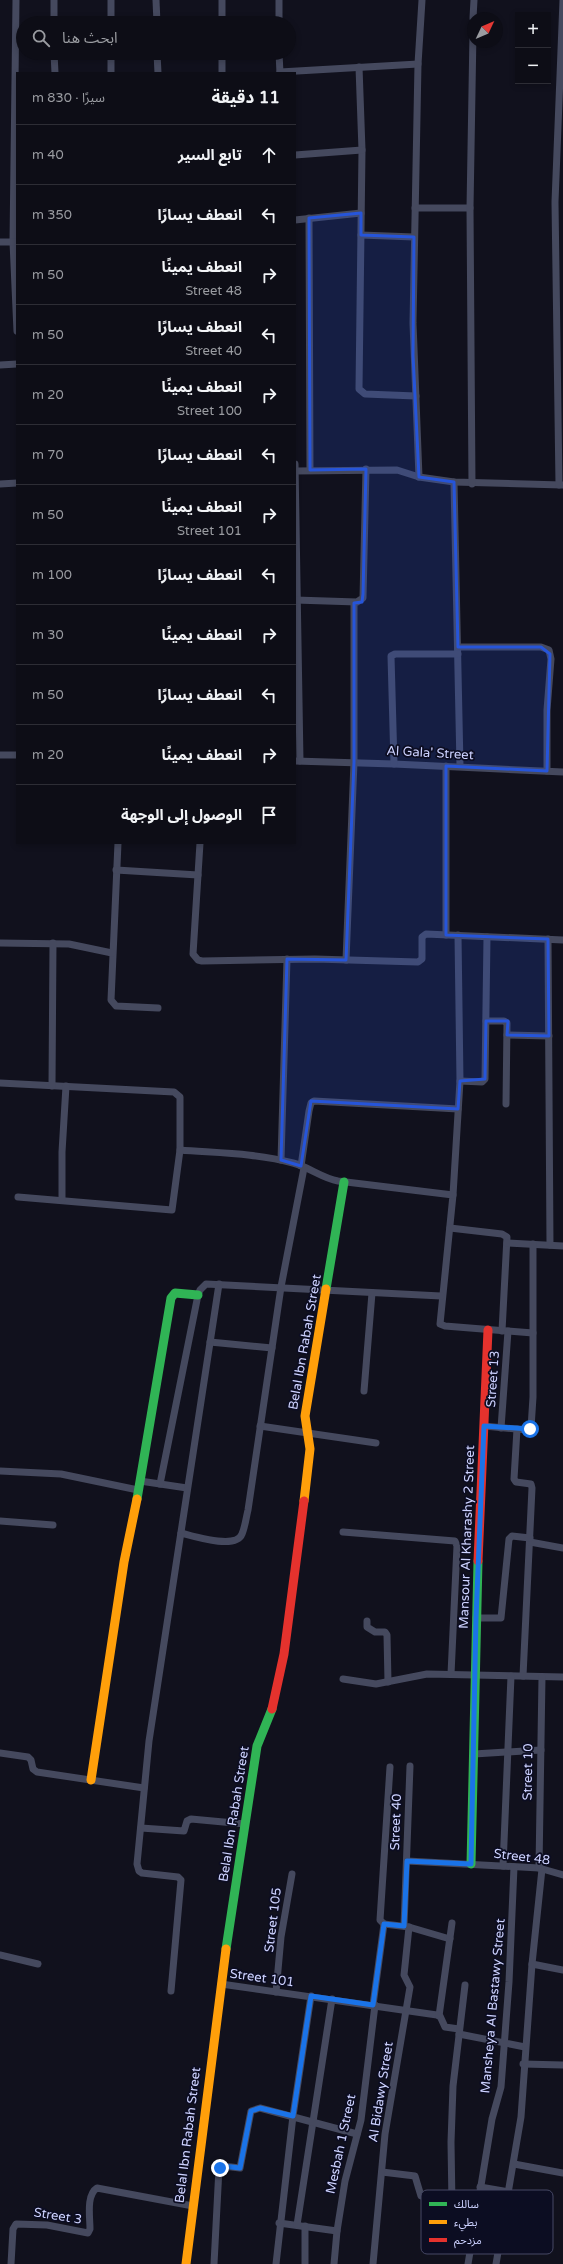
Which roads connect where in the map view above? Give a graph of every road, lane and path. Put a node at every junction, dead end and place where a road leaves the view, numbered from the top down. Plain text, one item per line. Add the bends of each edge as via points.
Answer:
1 (16, 0) edge
2 (54, 0) edge
3 (111, 0) edge
4 (156, 0) edge
5 (222, 0) edge
6 (279, 0) edge
7 (422, 0) edge
8 (474, 0) edge
9 (563, 0) edge
10 (473, 12) edge
11 (54, 16) edge
12 (111, 16) edge
13 (156, 16) edge
14 (222, 16) edge
15 (279, 16) edge
16 (473, 48) edge
17 (54, 60) edge
18 (111, 60) edge
19 (157, 60) edge
20 (222, 60) edge
21 (279, 60) edge
22 (418, 64) junction
23 (360, 67) junction
24 (55, 72) edge
25 (111, 72) edge
26 (158, 72) edge
27 (222, 72) edge
28 (280, 72) edge
29 (362, 150) junction
30 (296, 155) edge
31 (415, 208) junction
32 (470, 208) junction
33 (361, 213) junction
34 (309, 218) junction
35 (296, 220) edge
36 (360, 235) junction
37 (414, 237) junction
38 (0, 242) edge
39 (15, 242) edge
40 (16, 286) edge
41 (16, 364) edge
42 (0, 365) edge
43 (416, 396) junction
44 (366, 469) junction
45 (310, 470) junction
46 (296, 471) edge
47 (419, 476) junction
48 (454, 482) junction
49 (16, 483) edge
50 (0, 484) edge
51 (472, 484) junction
52 (561, 485) edge
53 (296, 600) edge
54 (354, 603) junction
55 (458, 651) junction
56 (0, 755) edge
57 (16, 755) edge
58 (298, 761) edge
59 (354, 762) junction
60 (394, 764) junction
61 (446, 766) junction
62 (460, 766) junction
63 (546, 771) junction
64 (563, 772) edge
65 (118, 844) edge
66 (200, 844) edge
67 (116, 870) junction
68 (198, 876) junction
69 (446, 935) junction
70 (458, 935) junction
71 (487, 937) junction
72 (548, 939) junction
73 (563, 940) edge
74 (0, 943) edge
75 (54, 943) junction
76 (112, 953) junction
77 (287, 959) junction
78 (346, 960) junction
79 (158, 1008) dead end
80 (486, 1021) junction
81 (507, 1035) junction
82 (549, 1036) junction
83 (460, 1081) junction
84 (0, 1083) edge
85 (52, 1086) junction
86 (66, 1086) junction
87 (506, 1104) dead end
88 (458, 1109) junction
89 (180, 1150) junction
90 (281, 1160) junction
91 (302, 1167) junction
92 (344, 1182) junction
93 (453, 1195) junction
94 (18, 1197) dead end
95 (62, 1200) junction
96 (450, 1228) junction
97 (507, 1243) junction
98 (533, 1244) junction
99 (550, 1245) junction
100 (563, 1246) edge
101 (219, 1284) junction
102 (281, 1287) junction
103 (328, 1290) junction
104 (372, 1293) junction
105 (198, 1295) junction
106 (441, 1296) junction
107 (488, 1330) junction
108 (505, 1331) junction
109 (533, 1333) junction
110 (210, 1342) junction
111 (272, 1348) junction
112 (364, 1391) dead end
113 (260, 1426) junction
114 (484, 1426) junction
115 (502, 1428) junction
116 (517, 1429) junction
117 (308, 1434) junction
118 (376, 1443) dead end
119 (0, 1471) edge
120 (160, 1484) junction
121 (139, 1486) junction
122 (188, 1488) junction
123 (0, 1521) edge
124 (53, 1525) dead end
125 (343, 1532) dead end
126 (181, 1533) junction
127 (530, 1540) junction
128 (563, 1548) edge
129 (476, 1618) junction
130 (367, 1621) dead end
131 (451, 1674) junction
132 (475, 1675) junction
133 (511, 1676) junction
134 (523, 1676) junction
135 (542, 1676) junction
136 (563, 1677) edge
137 (343, 1679) dead end
138 (388, 1682) junction
139 (541, 1750) junction
140 (508, 1752) junction
141 (0, 1753) edge
142 (474, 1754) junction
143 (410, 1766) dead end
144 (390, 1767) dead end
145 (91, 1780) junction
146 (144, 1788) junction
147 (245, 1824) junction
148 (141, 1828) junction
149 (407, 1861) junction
150 (471, 1864) junction
151 (503, 1866) junction
152 (514, 1867) junction
153 (541, 1869) junction
154 (292, 1874) dead end
155 (563, 1875) edge
156 (452, 1923) dead end
157 (384, 1924) junction
158 (407, 1927) junction
159 (450, 1939) junction
160 (0, 1955) edge
161 (38, 1964) dead end
162 (532, 1964) junction
163 (563, 1970) edge
164 (220, 1984) junction
165 (465, 1985) dead end
166 (171, 1991) dead end
167 (276, 1992) junction
168 (311, 1996) junction
169 (332, 1999) junction
170 (374, 2005) junction
171 (406, 2009) junction
172 (439, 2016) junction
173 (459, 2032) junction
174 (504, 2043) junction
175 (525, 2047) junction
176 (523, 2064) junction
177 (563, 2066) edge
178 (293, 2116) junction
179 (313, 2122) junction
180 (358, 2134) junction
181 (514, 2164) junction
182 (382, 2172) junction
183 (563, 2173) edge
184 (480, 2187) junction
185 (452, 2190) edge
186 (480, 2190) edge
187 (497, 2190) edge
188 (509, 2190) edge
189 (421, 2196) edge
190 (192, 2206) junction
191 (279, 2223) junction
192 (297, 2225) junction
193 (305, 2226) junction
194 (337, 2231) junction
195 (470, 2254) edge
196 (498, 2254) edge
197 (11, 2264) edge
198 (186, 2264) edge
199 (214, 2264) edge
200 (276, 2264) edge
201 (305, 2264) edge
202 (334, 2264) edge
203 (373, 2264) edge
204 (468, 2264) edge
205 (496, 2264) edge

1 - 39 street
2 - 11 street
3 - 12 street
4 - 13 street
5 - 14 street
6 - 15 street
7 - 22 street
8 - 10 street
9 - 52 street via 555,202
16 - 32 street
17 - 24 street
18 - 25 street
19 - 26 street
20 - 27 street
21 - 28 street
22 - 23 street
22 - 31 street
23 - 28 street
23 - 29 street
29 - 30 street
29 - 33 street
31 - 32 street
31 - 37 street
32 - 51 street
33 - 34 street
33 - 36 street
34 - 35 street
34 - 45 street
36 - 37 street
36 - 43 street via 360,391 365,394
37 - 43 street via 413,323
38 - 39 street
39 - 40 street
41 - 42 street
43 - 47 street
44 - 45 street
44 - 47 street via 397,470
44 - 54 street via 363,594 361,601
45 - 46 street
47 - 48 street
48 - 51 street
48 - 55 street
49 - 50 street
51 - 52 street
53 - 54 street
53 - 58 street
54 - 59 street
55 - 60 street via 391,656
55 - 62 street
55 - 63 street via 541,647 549,650 551,659
56 - 57 street
58 - 59 street, Al Gala' Street
59 - 60 street, Al Gala' Street
59 - 78 street
60 - 61 street, Al Gala' Street
61 - 62 street, Al Gala' Street
61 - 69 street
62 - 63 street, Al Gala' Street
63 - 64 street, Al Gala' Street
65 - 67 street
66 - 68 street
67 - 68 street
67 - 76 street
68 - 77 street via 195,957 207,961
69 - 70 street
69 - 78 street via 423,936 422,959 418,962
70 - 71 street
70 - 83 street
71 - 72 street
71 - 80 street
72 - 73 street
72 - 82 street
74 - 75 street
75 - 76 street
75 - 85 street
76 - 79 street via 113,1005
77 - 78 street
77 - 90 street
80 - 81 street via 506,1022
80 - 83 street via 485,1079 482,1082
81 - 82 street
81 - 87 street
82 - 99 street
83 - 88 street
84 - 85 street
85 - 86 street
86 - 89 street via 178,1093 181,1101
86 - 95 street
88 - 91 street via 314,1101 309,1111
88 - 93 street
89 - 90 street
89 - 95 street via 172,1210
90 - 91 street
91 - 92 street
91 - 102 street
92 - 93 street
92 - 103 street, Belal Ibn Rabah Street
93 - 96 street
94 - 95 street
96 - 97 street via 502,1234 507,1237
96 - 106 street
97 - 98 street
97 - 108 street, Street 13
98 - 99 street
98 - 109 street
99 - 100 street
101 - 102 street
101 - 105 street via 206,1284
101 - 110 street
102 - 103 street
102 - 111 street
103 - 104 street
103 - 117 street, Belal Ibn Rabah Street via 323,1304 305,1416
104 - 106 street
104 - 112 street
105 - 120 street
105 - 121 street via 175,1293 171,1298
106 - 107 street via 439,1318 442,1325
107 - 108 street
107 - 114 street, Mansour Al Kharashy 2 Street
108 - 109 street
108 - 115 street, Street 13
109 - 116 street via 531,1426 529,1430
110 - 111 street
110 - 122 street
111 - 113 street
113 - 117 street
113 - 126 street via 242,1536 224,1542
114 - 115 street
114 - 129 street, Mansour Al Kharashy 2 Street
115 - 116 street
116 - 127 street via 514,1479 516,1482 532,1485
117 - 118 street
117 - 147 street, Belal Ibn Rabah Street via 310,1449 284,1654 272,1710 257,1746
119 - 121 street via 61,1474
120 - 121 street
120 - 122 street
121 - 145 street via 114,1620
122 - 126 street
123 - 124 street
125 - 131 street via 455,1542 457,1546
126 - 146 street
127 - 128 street
127 - 129 street via 512,1536 509,1540 501,1618
127 - 134 street
129 - 132 street, Mansour Al Kharashy 2 Street
130 - 138 street via 370,1630 384,1632 387,1635
131 - 132 street
131 - 138 street via 427,1674
132 - 133 street
132 - 142 street, Mansour Al Kharashy 2 Street
133 - 134 street
133 - 140 street
134 - 135 street
135 - 136 street
135 - 139 street, Street 10
137 - 138 street via 369,1683
139 - 140 street
139 - 153 street, Street 10
140 - 142 street
140 - 151 street
141 - 145 street via 28,1757 37,1772
142 - 150 street, Mansour Al Kharashy 2 Street
143 - 149 street, Street 40
144 - 157 street, Mesbah 1 Street via 380,1920
145 - 146 street
146 - 148 street
147 - 148 street via 191,1819 187,1821 184,1831
147 - 164 street, Belal Ibn Rabah Street
148 - 166 street via 137,1864 139,1871 178,1877 181,1880
149 - 150 street, Street 48
149 - 158 street, Street 40
150 - 151 street, Street 48
151 - 152 street, Street 48
152 - 153 street, Street 48
152 - 174 street, Mansheya Al Bastawy Street
153 - 155 street, Street 48
153 - 162 street, Street 10
154 - 167 street, Street 105 via 281,1937
156 - 159 street
157 - 158 street
157 - 170 street, Mesbah 1 Street
158 - 159 street
158 - 171 street, Al Bidawy Street via 404,1975 410,1986
159 - 172 street
160 - 161 street
162 - 163 street
162 - 175 street, Street 10
164 - 167 street, Street 101
164 - 190 street, Belal Ibn Rabah Street
165 - 173 street
167 - 168 street, Street 101
168 - 169 street, Street 101
168 - 178 street
169 - 170 street, Street 101
169 - 179 street
170 - 171 street, Street 101
170 - 180 street, Mesbah 1 Street
171 - 172 street, Street 101
171 - 182 street, Al Bidawy Street via 389,2108
172 - 173 street, Street 101 via 445,2027
173 - 174 street
173 - 185 street via 453,2086
174 - 175 street
174 - 184 street, Mansheya Al Bastawy Street via 501,2087 492,2119
175 - 176 street, Street 10
176 - 177 street
176 - 181 street, Street 10 via 521,2117
178 - 179 street
178 - 191 street
178 - 199 street via 260,2108 251,2111 240,2168 220,2168
179 - 180 street
179 - 192 street
180 - 194 street, Mesbah 1 Street via 345,2182
181 - 183 street
181 - 188 street, Street 10
182 - 189 street via 415,2176
182 - 203 street, Al Bidawy Street
184 - 186 street, Mansheya Al Bastawy Street
184 - 187 street
190 - 197 street, Street 3 via 97,2188 93,2190 90,2199 88,2233 47,2225 16,2224 13,2229
190 - 198 street, Belal Ibn Rabah Street
191 - 192 street
191 - 200 street
192 - 193 street
193 - 194 street
193 - 201 street
194 - 202 street, Mesbah 1 Street
195 - 204 street, Mansheya Al Bastawy Street
196 - 205 street, Street 10

